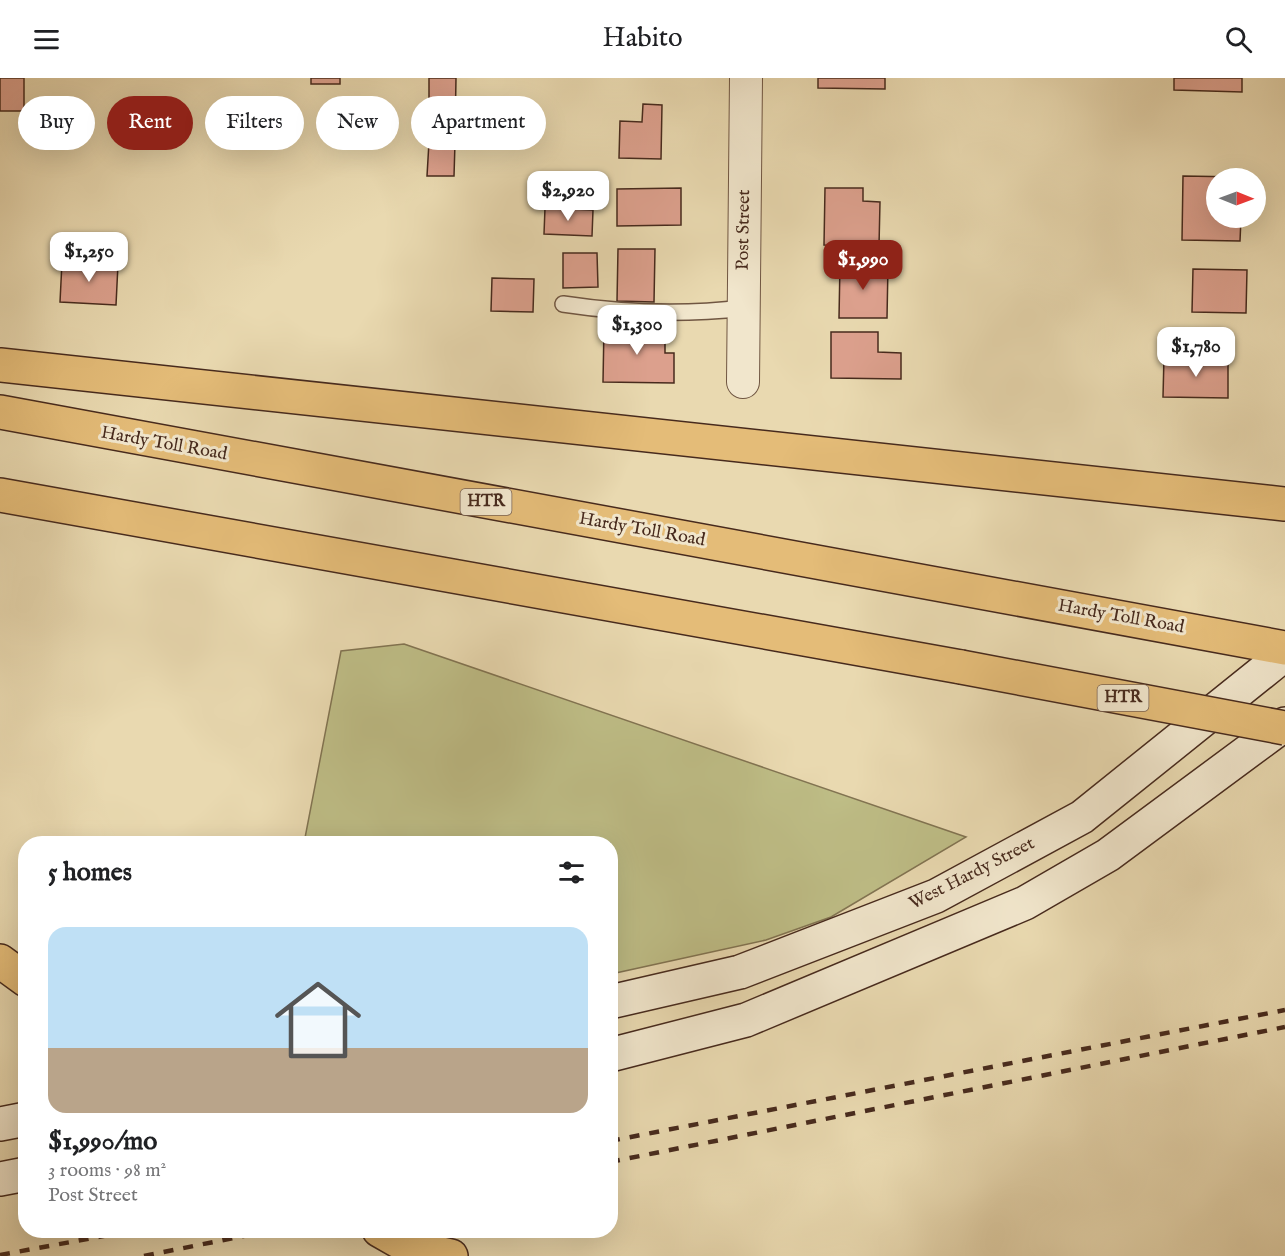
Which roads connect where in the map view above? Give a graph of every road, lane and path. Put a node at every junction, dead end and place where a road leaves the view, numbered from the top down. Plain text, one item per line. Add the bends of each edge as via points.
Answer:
1 (746, 78) edge
2 (563, 304) dead end
3 (744, 308) junction
4 (0, 365) edge
5 (743, 382) dead end
6 (0, 412) edge
7 (0, 495) edge
8 (1285, 504) edge
9 (1285, 648) edge
10 (1285, 654) edge
11 (1285, 726) edge
12 (0, 961) edge
13 (18, 974) edge
14 (618, 1000) edge
15 (618, 1053) edge
16 (18, 1121) edge
17 (0, 1124) edge
18 (18, 1176) edge
19 (0, 1179) edge
20 (393, 1238) edge
21 (451, 1256) edge

1 - 3 street, Post Street
2 - 3 lane via 604,310
3 - 5 street, Post Street
4 - 8 highway
6 - 9 highway, Hardy Toll Road / HTR
7 - 11 highway, HTR, bridge
10 - 14 main road, West Hardy Street via 1082,817 936,896 740,972
11 - 15 main road via 1108,855 1024,903 746,1020
12 - 13 highway
16 - 17 main road
18 - 19 main road
20 - 21 highway via 407,1246

